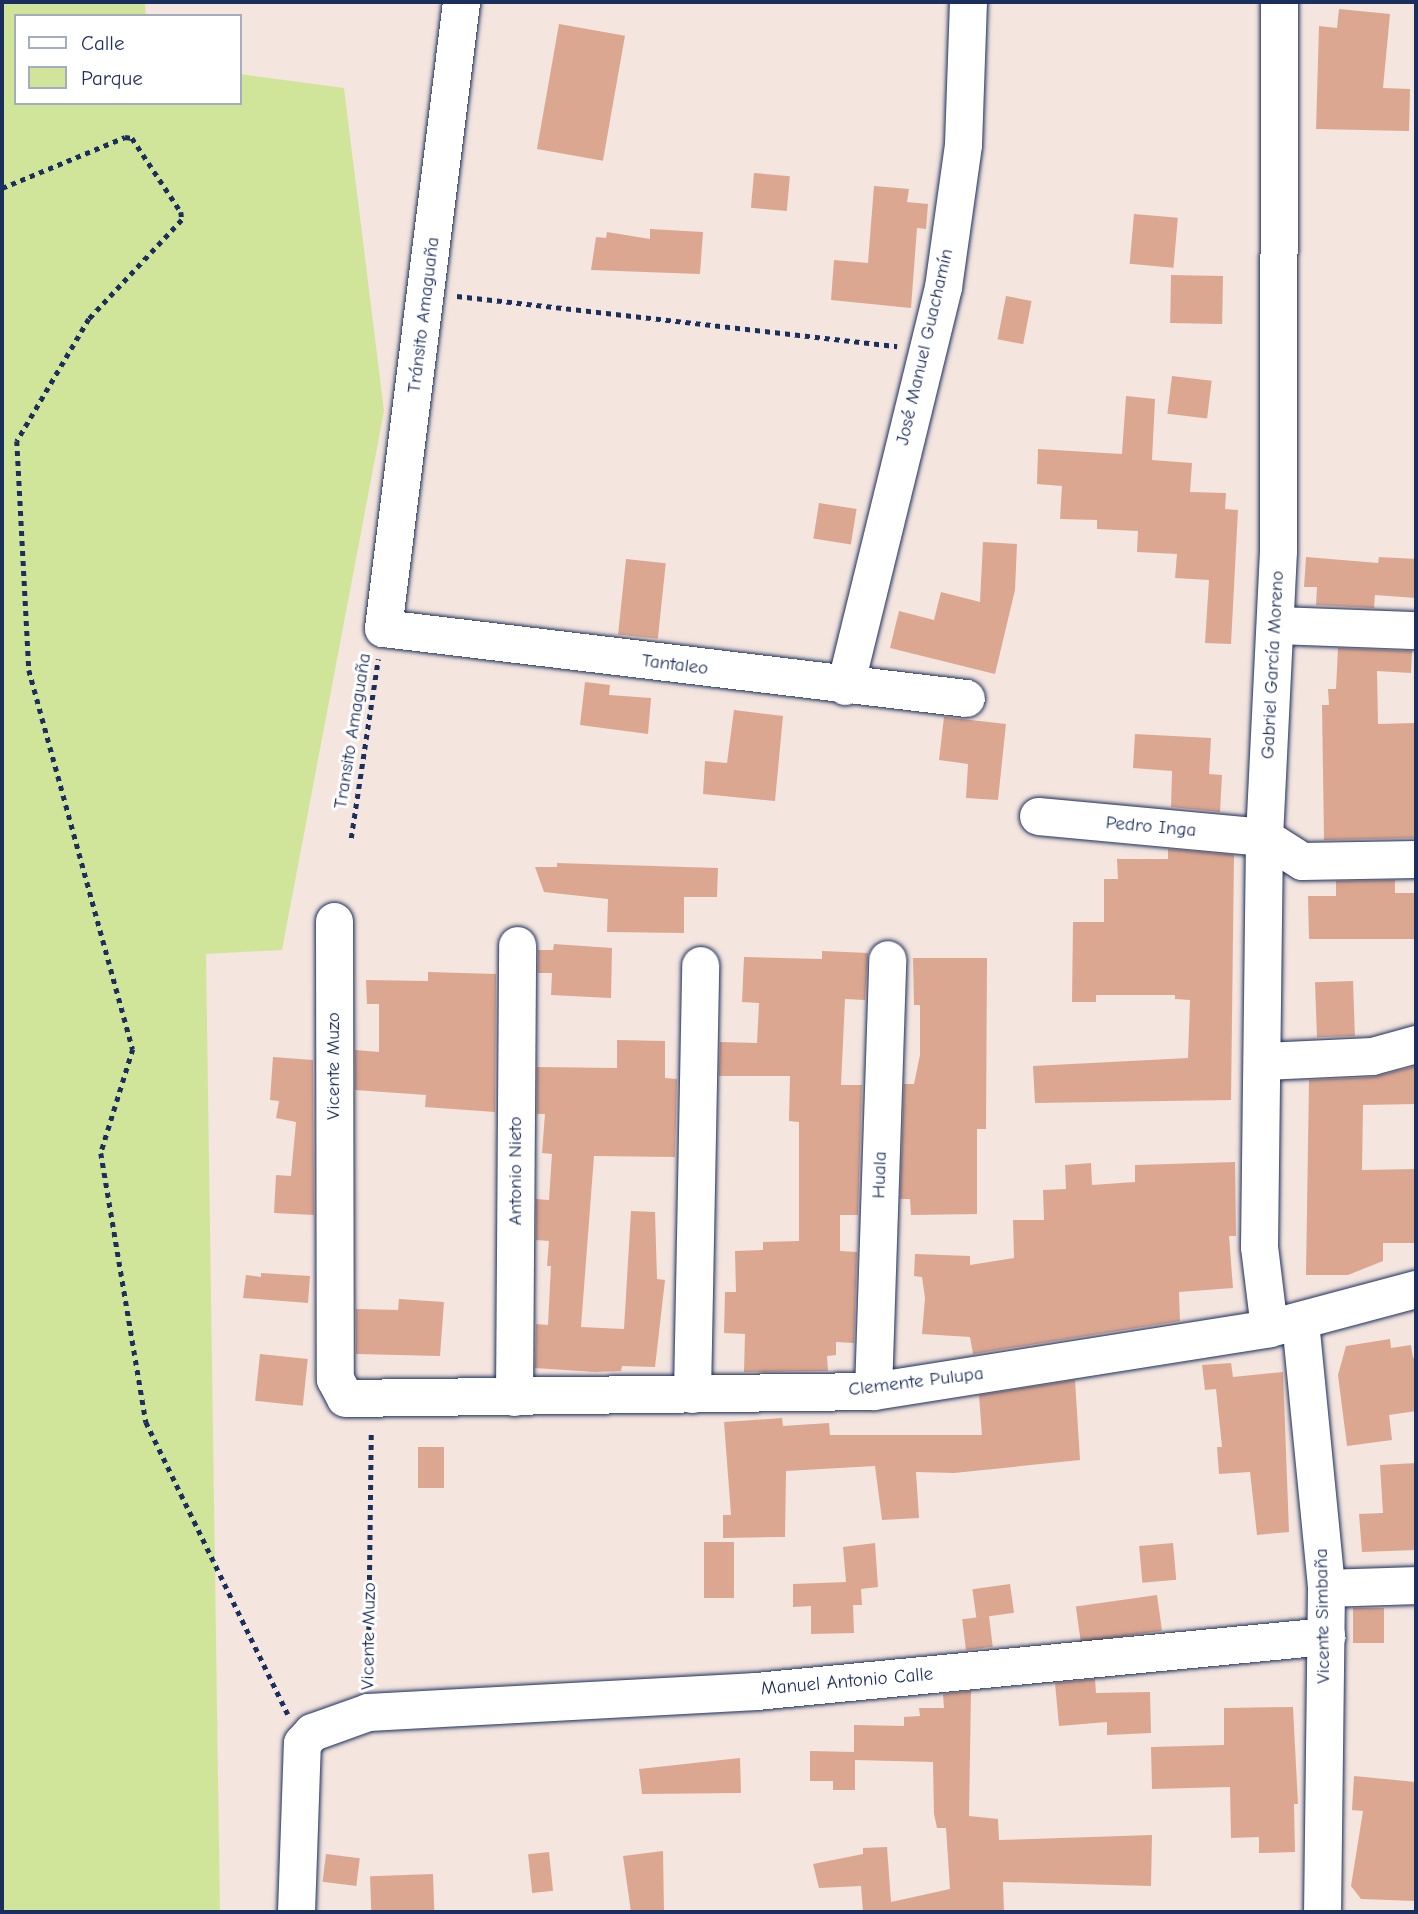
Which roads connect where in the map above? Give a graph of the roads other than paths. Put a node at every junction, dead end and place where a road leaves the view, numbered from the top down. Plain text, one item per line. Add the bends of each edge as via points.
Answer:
1 (461, 2) edge
2 (968, 2) edge
3 (1279, 2) edge
4 (1275, 625) junction
5 (383, 628) joint
6 (1413, 630) dead end
7 (845, 686) junction
8 (966, 698) dead end
9 (1038, 817) dead end
10 (1264, 837) junction
11 (1416, 859) edge
12 (334, 921) dead end
13 (517, 945) dead end
14 (887, 958) dead end
15 (700, 965) dead end
16 (1416, 1044) edge
17 (1264, 1061) junction
18 (1416, 1289) edge
19 (1284, 1324) junction
20 (335, 1379) joint
21 (873, 1391) junction
22 (692, 1394) junction
23 (514, 1396) junction
24 (1416, 1585) edge
25 (1326, 1588) junction
26 (1326, 1636) junction
27 (368, 1712) joint
28 (296, 1912) edge
29 (1323, 1912) edge

1 - 5 street, Tránsito Amaguaña
2 - 7 street, José Manuel Guachamín via 963,144 943,288
3 - 4 street, Gabriel García Moreno
4 - 6 street
4 - 10 street, Gabriel García Moreno
5 - 7 street, Tantaleo
7 - 8 street, Tantaleo
9 - 10 street, Pedro Inga
10 - 11 street via 1302,861
10 - 17 street, Gabriel García Moreno
12 - 20 street, Vicente Muzo
13 - 23 street, Antonio Nieto
14 - 21 street, Huala
15 - 22 street
16 - 17 street via 1372,1056
17 - 19 street, Gabriel García Moreno via 1259,1247
18 - 19 street, Clemente Pulupa
19 - 21 street, Clemente Pulupa
19 - 25 street, Vicente Simbaña
20 - 23 street, Clemente Pulupa via 345,1398 371,1401
21 - 22 street, Clemente Pulupa
22 - 23 street, Clemente Pulupa
24 - 25 street
25 - 26 street, Vicente Simbaña
26 - 27 street, Manuel Antonio Calle via 756,1690
26 - 29 street, Vicente Simbaña
27 - 28 street, Vicente Muzo via 312,1732 302,1743

